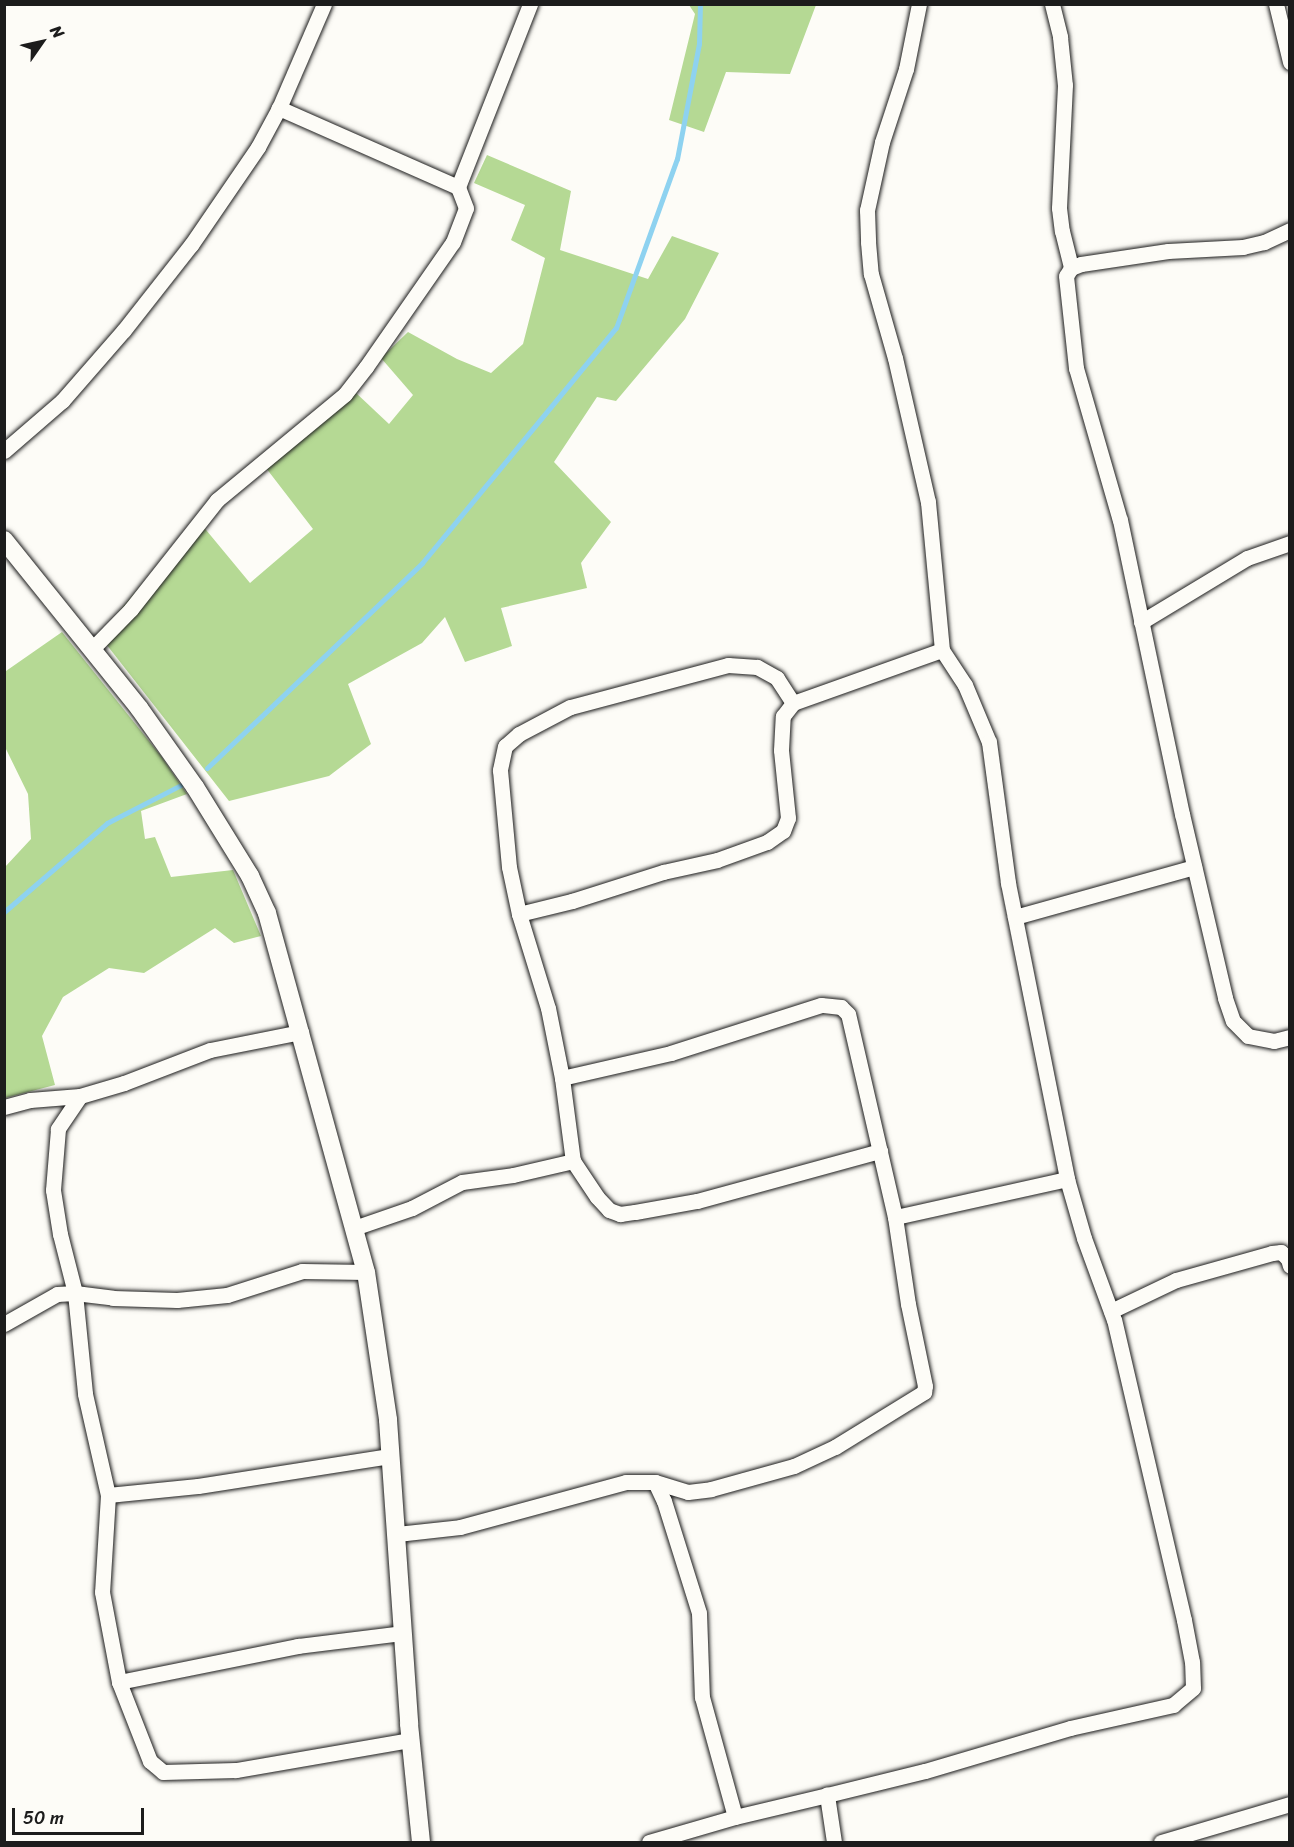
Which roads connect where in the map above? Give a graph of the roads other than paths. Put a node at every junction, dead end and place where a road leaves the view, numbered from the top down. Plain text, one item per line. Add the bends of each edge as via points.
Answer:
1 (324, 4) edge
2 (530, 4) edge
3 (919, 4) edge
4 (1052, 4) edge
5 (1276, 4) edge
6 (1287, 44) edge
7 (1290, 62) edge
8 (279, 108) junction
9 (458, 187) junction
10 (1290, 231) edge
11 (1071, 268) junction
12 (4, 451) edge
13 (4, 540) edge
14 (1290, 543) edge
15 (1142, 622) junction
16 (92, 649) junction
17 (942, 650) junction
18 (794, 703) junction
19 (1194, 867) junction
20 (519, 914) junction
21 (1015, 917) junction
22 (302, 1032) junction
23 (1290, 1037) edge
24 (562, 1078) junction
25 (80, 1096) junction
26 (4, 1107) edge
27 (880, 1151) junction
28 (573, 1161) junction
29 (1067, 1179) junction
30 (895, 1217) junction
31 (354, 1228) junction
32 (1290, 1266) edge
33 (366, 1272) junction
34 (75, 1293) junction
35 (1111, 1311) junction
36 (4, 1324) edge
37 (390, 1456) junction
38 (655, 1482) junction
39 (108, 1495) junction
40 (397, 1534) junction
41 (402, 1633) junction
42 (119, 1682) junction
43 (410, 1740) junction
44 (827, 1795) junction
45 (1290, 1804) edge
46 (735, 1817) junction
47 (421, 1842) edge
48 (649, 1842) edge
49 (834, 1842) edge
50 (1161, 1842) edge

1 - 8 street
2 - 9 street
3 - 17 street via 906,69 882,142 867,210 868,242 871,274 928,502
4 - 11 street via 1065,85 1059,208
5 - 6 street
6 - 7 street
8 - 9 street
8 - 12 street via 258,147 191,245 62,400
9 - 16 street via 466,208 453,242 345,394 217,500 130,609
10 - 11 street via 1243,247 1168,251
11 - 15 street via 1066,276 1076,368 1120,520
13 - 16 street
14 - 15 street via 1247,558
15 - 19 street
16 - 22 street via 195,787 250,876 267,913
17 - 18 street
17 - 21 street via 965,686 988,742
18 - 20 street via 783,717 781,750 788,819 783,831 767,842 717,860
18 - 20 street via 777,678 757,667 728,665 570,707 519,734 505,746 500,770 509,867
19 - 21 street
19 - 23 street via 1233,1021 1248,1036 1274,1041
20 - 24 street via 548,1008
21 - 29 street
22 - 25 street via 210,1050
22 - 31 street
24 - 27 street via 671,1053 821,1005 841,1007 848,1014
24 - 28 street
25 - 26 street via 30,1100
25 - 34 street via 58,1130 53,1190
27 - 28 street via 697,1201 620,1214 605,1206
27 - 30 street
28 - 31 street via 462,1182 412,1208
29 - 30 street
29 - 35 street
30 - 38 street via 925,1386 919,1397 835,1447 794,1466 688,1492
31 - 33 street
32 - 35 street via 1281,1252 1272,1253 1194,1274
33 - 34 street via 302,1271 226,1295 177,1300
33 - 37 street
34 - 36 street via 57,1294
34 - 39 street via 85,1394
35 - 44 street via 1184,1620 1193,1688 1173,1705 1070,1728
37 - 39 street via 198,1486
37 - 40 street
38 - 40 street via 626,1482 460,1527
38 - 46 street via 699,1613 702,1697
39 - 42 street via 102,1592
40 - 41 street
41 - 42 street via 298,1646
41 - 43 street
42 - 43 street via 150,1761 164,1772 236,1770
43 - 47 street
44 - 46 street
44 - 49 street
45 - 50 street
46 - 48 street

